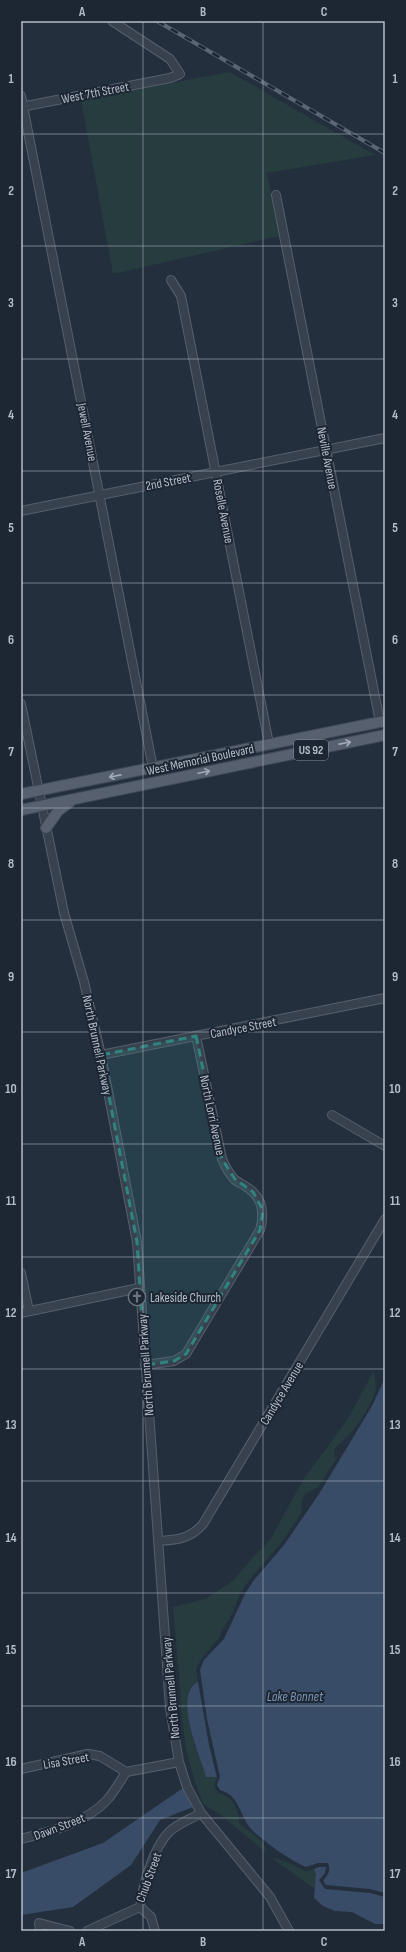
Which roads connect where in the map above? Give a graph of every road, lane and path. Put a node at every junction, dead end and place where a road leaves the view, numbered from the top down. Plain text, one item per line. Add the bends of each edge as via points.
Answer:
1 (112, 21) edge
2 (21, 96) edge
3 (22, 107) edge
4 (276, 195) dead end
5 (171, 280) dead end
6 (385, 438) edge
7 (327, 451) junction
8 (216, 472) junction
9 (100, 495) junction
10 (21, 511) edge
11 (21, 704) edge
12 (382, 721) edge
13 (385, 735) edge
14 (299, 738) junction
15 (269, 744) junction
16 (270, 758) junction
17 (238, 765) junction
18 (153, 768) junction
19 (38, 791) junction
20 (21, 794) edge
21 (75, 799) junction
22 (41, 806) junction
23 (21, 810) edge
24 (46, 828) junction
25 (385, 998) edge
26 (196, 1036) junction
27 (101, 1055) junction
28 (332, 1115) dead end
29 (385, 1146) edge
30 (385, 1219) edge
31 (21, 1273) edge
32 (139, 1288) junction
33 (25, 1312) edge
34 (145, 1365) junction
35 (158, 1541) junction
36 (178, 1762) junction
37 (21, 1769) edge
38 (126, 1772) junction
39 (201, 1814) junction
40 (21, 1840) edge
41 (140, 1906) junction
42 (39, 1927) edge
43 (96, 1929) edge
44 (70, 1931) edge
45 (87, 1931) edge
46 (155, 1931) edge
47 (289, 1931) edge

1 - 3 street, West 7th Street via 170,59 180,74
2 - 3 street, Jewell Avenue
3 - 9 street, Jewell Avenue
4 - 7 street, Neville Avenue
5 - 8 street, Roselle Avenue via 181,296
6 - 7 street, 2nd Street
7 - 8 street, 2nd Street
7 - 12 street, Neville Avenue
8 - 9 street, 2nd Street
8 - 15 street, Roselle Avenue
9 - 10 street, 2nd Street
9 - 18 street, Jewell Avenue
11 - 19 street, North Brunnell Parkway
12 - 14 main road, West Memorial Boulevard / US 92
16 -> 13 main road, West Memorial Boulevard / US 92
14 - 15 main road, West Memorial Boulevard / US 92
14 - 16 main road
15 - 17 main road
15 - 18 main road, West Memorial Boulevard / US 92
16 - 17 main road, West Memorial Boulevard / US 92
21 -> 17 main road, West Memorial Boulevard / US 92
18 -> 19 main road, West Memorial Boulevard / US 92
19 - 20 main road, West Memorial Boulevard / US 92
19 - 22 street, North Brunnell Parkway
21 - 22 main road, West Memorial Boulevard / US 92
21 - 24 main road via 58,810
22 - 23 main road, West Memorial Boulevard / US 92
22 - 24 street, North Brunnell Parkway
24 - 27 street, North Brunnell Parkway via 64,913
25 - 26 street, Candyce Street
26 - 27 street, Candyce Street
26 - 34 street, North Lorri Avenue via 222,1158 234,1179 253,1192 259,1200 263,1210 263,1221 186,1354 174,1361
27 - 32 street, North Brunnell Parkway via 136,1242
28 - 29 street
30 - 35 street, Candyce Avenue via 203,1524 186,1538
31 - 33 street
32 - 33 street
32 - 34 street, North Brunnell Parkway
34 - 35 street, North Brunnell Parkway
35 - 36 street, North Brunnell Parkway via 170,1708
36 - 38 street
36 - 39 street, North Brunnell Parkway
37 - 38 street, Lisa Street via 88,1754 100,1756
38 - 40 street, Dawn Street via 115,1790 96,1810 66,1825
39 - 41 street, Chub Street via 164,1837 150,1868
39 - 47 street, North Brunnell Parkway via 270,1897
41 - 43 street, Chub Street
41 - 46 street via 151,1917
42 - 44 street
43 - 45 street, Chub Street

